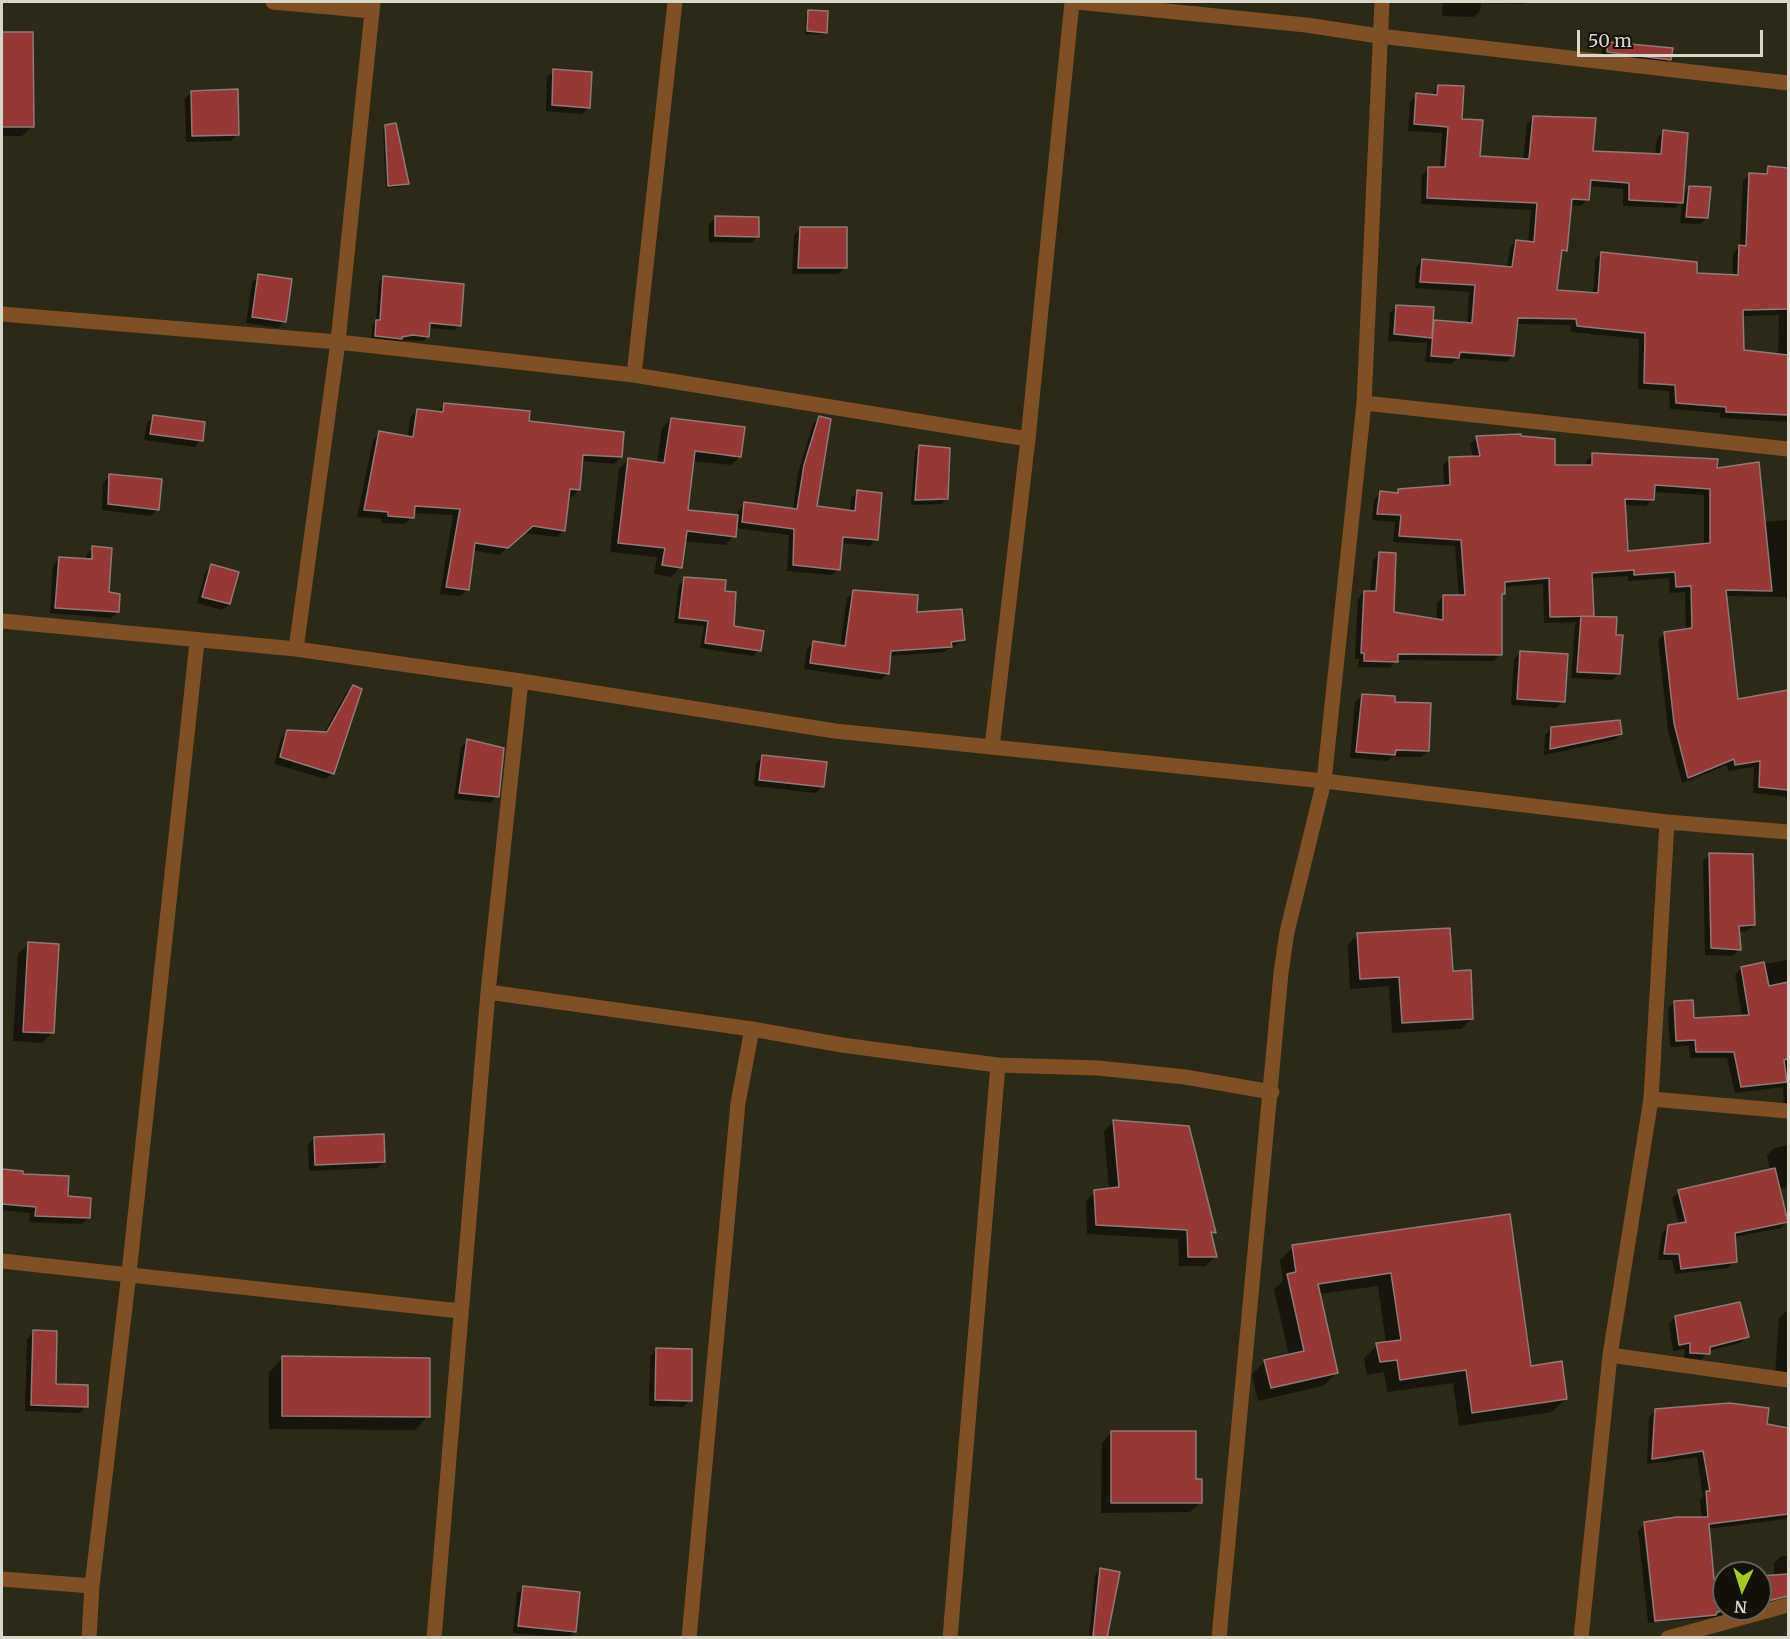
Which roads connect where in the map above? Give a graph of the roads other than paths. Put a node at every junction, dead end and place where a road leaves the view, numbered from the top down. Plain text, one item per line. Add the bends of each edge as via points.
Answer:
1 (273, 2) edge
2 (675, 2) edge
3 (1072, 2) edge
4 (1077, 2) edge
5 (1382, 2) edge
6 (373, 6) edge
7 (1379, 36) junction
8 (1788, 83) edge
9 (2, 314) edge
10 (338, 342) junction
11 (634, 375) junction
12 (1364, 404) junction
13 (1028, 439) junction
14 (1788, 449) edge
15 (2, 621) edge
16 (197, 642) junction
17 (296, 649) junction
18 (521, 681) junction
19 (992, 747) junction
20 (1324, 781) junction
21 (1667, 822) junction
22 (1788, 832) edge
23 (488, 992) junction
24 (752, 1029) junction
25 (998, 1065) junction
26 (1272, 1092) junction
27 (1651, 1099) junction
28 (1788, 1111) edge
29 (2, 1261) edge
30 (129, 1273) junction
31 (460, 1311) junction
32 (1610, 1355) junction
33 (1788, 1378) edge
34 (2, 1579) edge
35 (92, 1586) junction
36 (1788, 1605) edge
37 (89, 1638) edge
38 (434, 1638) edge
39 (689, 1638) edge
40 (950, 1638) edge
41 (1219, 1638) edge
42 (1581, 1638) edge
43 (1668, 1638) edge

1 - 6 street
2 - 11 street
3 - 13 street
4 - 7 street
5 - 7 street
6 - 10 street
7 - 8 street
7 - 12 street
9 - 10 street
10 - 11 street
10 - 17 street
11 - 13 street
12 - 14 street
12 - 20 street
13 - 19 street
15 - 16 street
16 - 17 street
16 - 30 street
17 - 18 street
18 - 19 street via 835,731
18 - 23 street
19 - 20 street
20 - 21 street
20 - 26 street via 1287,932
21 - 22 street
21 - 27 street
23 - 24 street
23 - 31 street
24 - 25 street
24 - 39 street via 738,1103
25 - 26 street via 1098,1068
25 - 40 street
26 - 41 street
27 - 28 street
27 - 32 street
29 - 30 street
30 - 31 street
30 - 35 street
31 - 38 street
32 - 33 street
32 - 42 street
34 - 35 street
35 - 37 street
36 - 43 street

